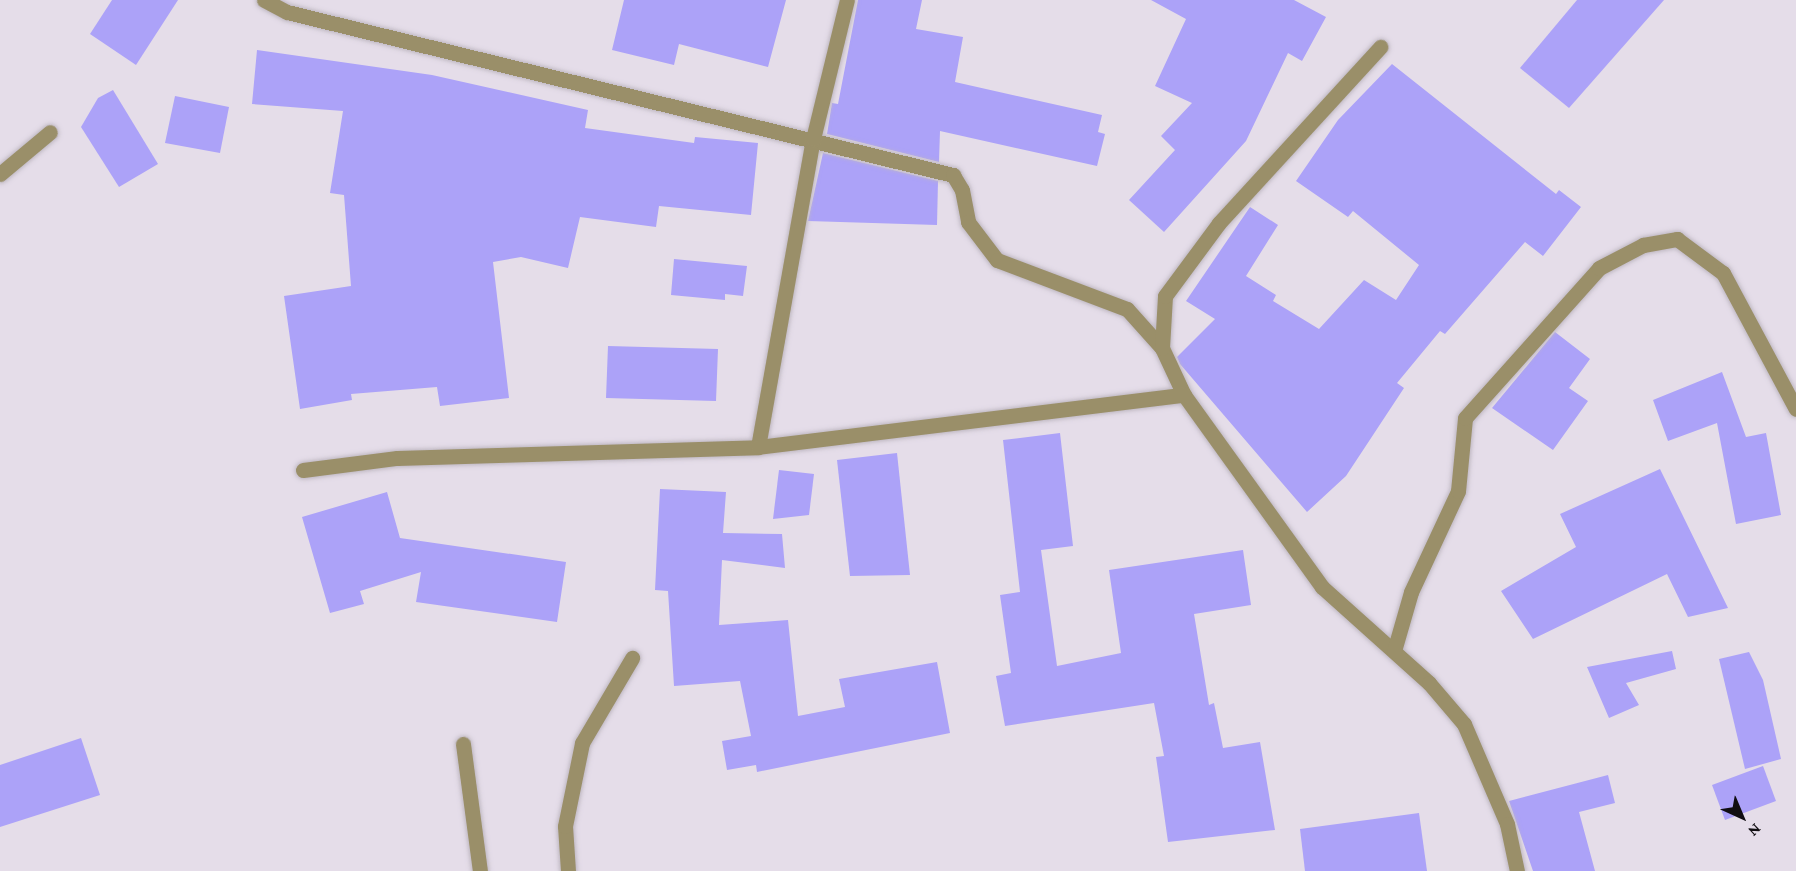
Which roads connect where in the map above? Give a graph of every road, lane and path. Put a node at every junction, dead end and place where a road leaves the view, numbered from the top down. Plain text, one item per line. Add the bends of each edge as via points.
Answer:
1 (264, 0) edge
2 (847, 0) edge
3 (1380, 47) dead end
4 (50, 132) dead end
5 (813, 138) junction
6 (0, 174) edge
7 (1162, 348) junction
8 (1184, 395) junction
9 (1796, 409) edge
10 (758, 447) junction
11 (303, 470) dead end
12 (1394, 651) junction
13 (632, 658) dead end
14 (463, 744) dead end
15 (480, 871) edge
16 (568, 871) edge
17 (1517, 871) edge

1 - 5 street via 287,12
2 - 5 street
3 - 7 street via 1219,223 1165,296
4 - 6 street
5 - 7 street via 952,175 962,190 968,222 997,260 1127,309
5 - 10 street
7 - 8 street
8 - 10 street
8 - 12 street via 1322,587
9 - 12 street via 1723,273 1677,239 1643,245 1599,268 1465,418 1458,490 1410,592
10 - 11 street via 397,458
12 - 17 street via 1464,724 1507,824
13 - 16 street via 582,743 568,806
14 - 15 street

